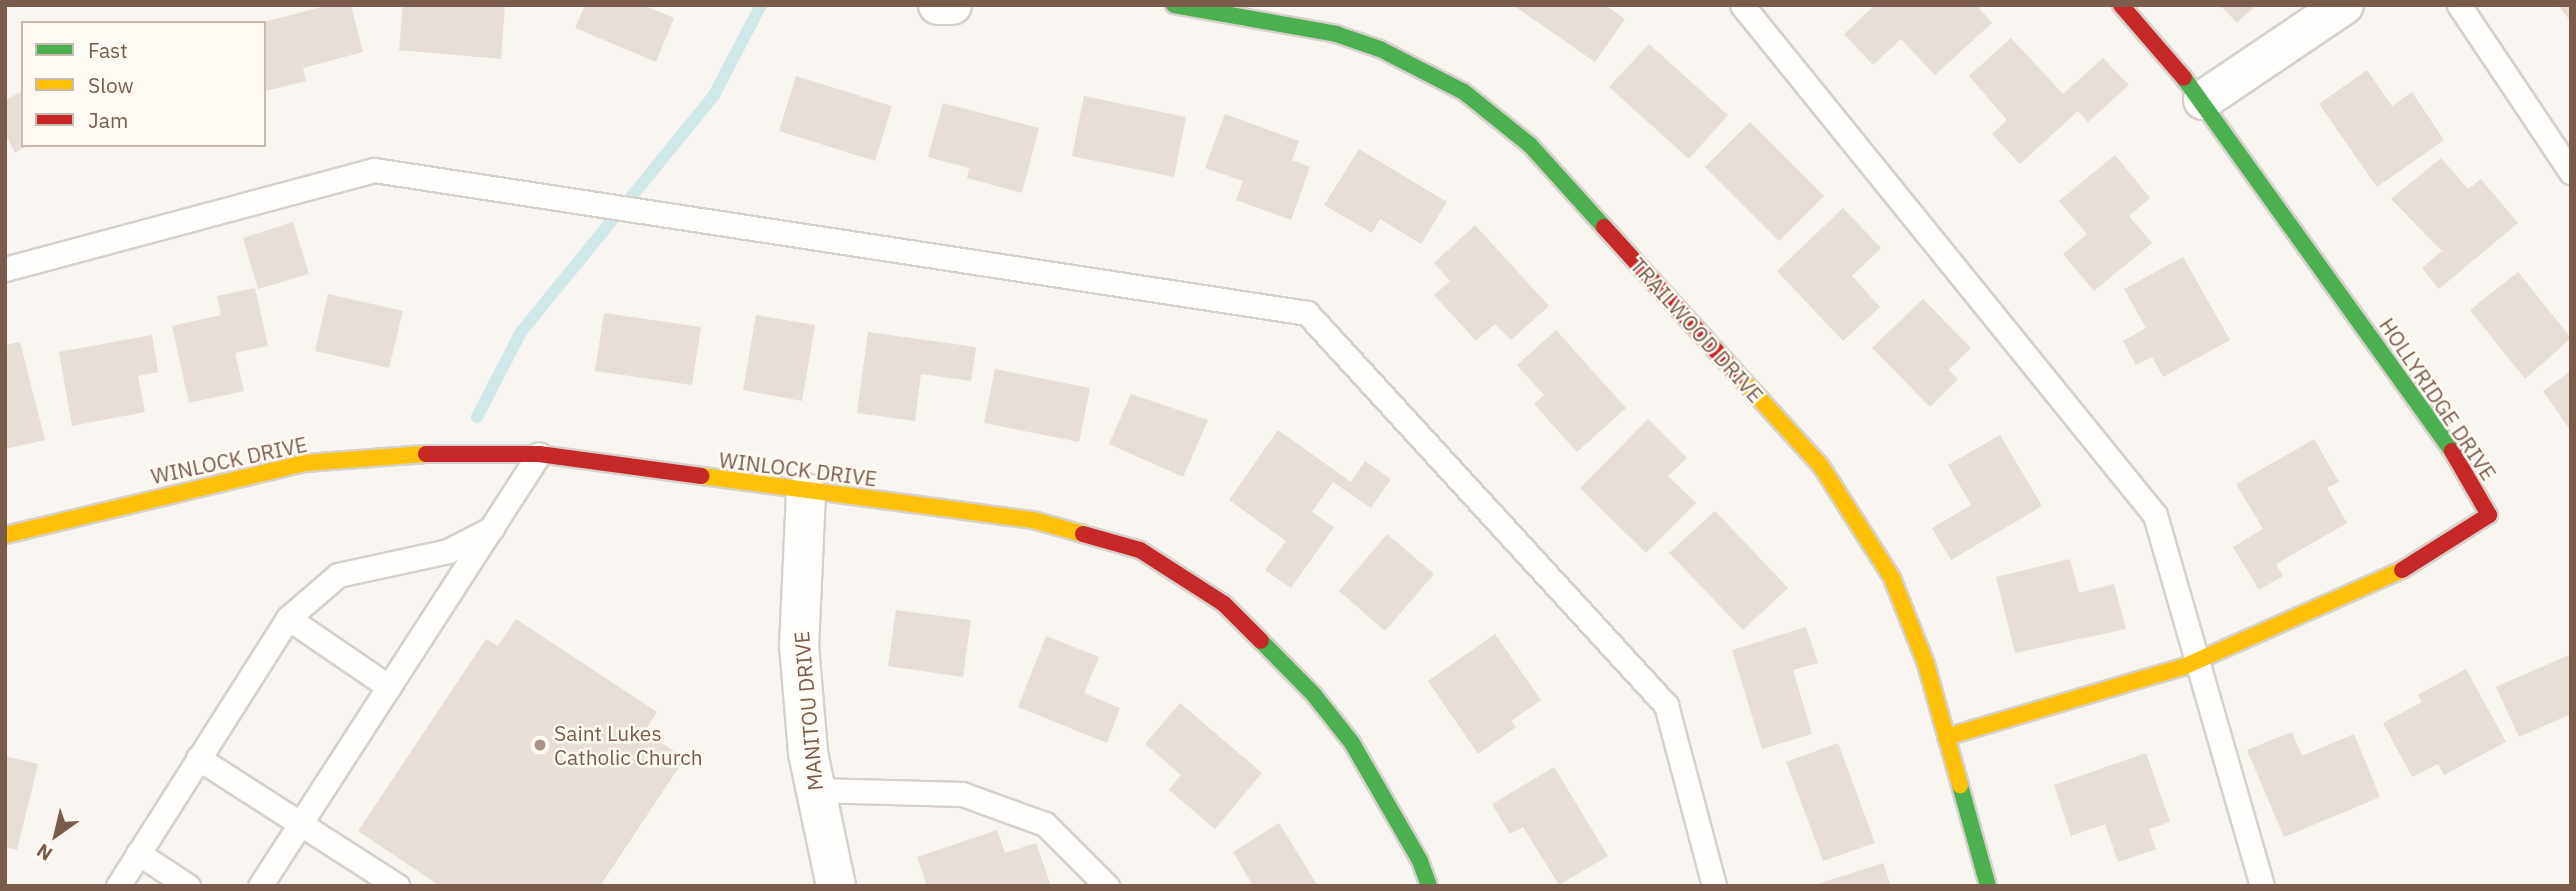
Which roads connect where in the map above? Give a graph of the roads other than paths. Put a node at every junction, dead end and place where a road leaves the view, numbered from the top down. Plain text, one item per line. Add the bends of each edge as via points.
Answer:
1 (938, 5) edge
2 (952, 5) edge
3 (1174, 5) edge
4 (1742, 5) edge
5 (2121, 5) edge
6 (2344, 5) edge
7 (2459, 5) edge
8 (2203, 100) junction
9 (2571, 172) edge
10 (5, 269) edge
11 (539, 454) junction
12 (806, 493) junction
13 (492, 528) junction
14 (5, 535) edge
15 (288, 618) junction
16 (2197, 661) junction
17 (389, 687) junction
18 (1946, 737) junction
19 (198, 758) junction
20 (814, 790) junction
21 (299, 823) junction
22 (138, 853) junction
23 (118, 886) edge
24 (188, 886) edge
25 (260, 886) edge
26 (397, 886) edge
27 (836, 886) edge
28 (1107, 886) edge
29 (1429, 886) edge
30 (1714, 886) edge
31 (1988, 886) edge
32 (2262, 886) edge

1 - 2 street
3 - 18 street, TRAILWOOD DRIVE via 1336,34 1380,49 1464,92 1530,145 1821,466 1852,510 1892,578 1926,664
4 - 16 lane via 2155,515
5 - 8 street, HOLLYRIDGE DRIVE
6 - 8 street
7 - 9 lane
8 - 16 street, HOLLYRIDGE DRIVE via 2441,433 2489,515 2422,561
10 - 30 lane via 374,170 1307,313 1666,705
11 - 12 street, WINLOCK DRIVE
11 - 13 lane
11 - 14 street, WINLOCK DRIVE via 453,452 305,463
12 - 20 street, MANITOU DRIVE via 799,645
12 - 29 street, WINLOCK DRIVE via 1033,520 1140,550 1174,570 1224,604 1314,695 1384,794
13 - 15 lane via 448,551 338,575
13 - 17 lane
15 - 17 lane
15 - 19 lane
16 - 18 street, HOLLYRIDGE DRIVE
16 - 32 lane
17 - 21 lane
18 - 31 street, TRAILWOOD DRIVE
19 - 21 lane
19 - 22 lane
20 - 27 street, MANITOU DRIVE
20 - 28 lane via 962,794 1045,824
21 - 25 lane
21 - 26 lane
22 - 23 lane
22 - 24 lane

